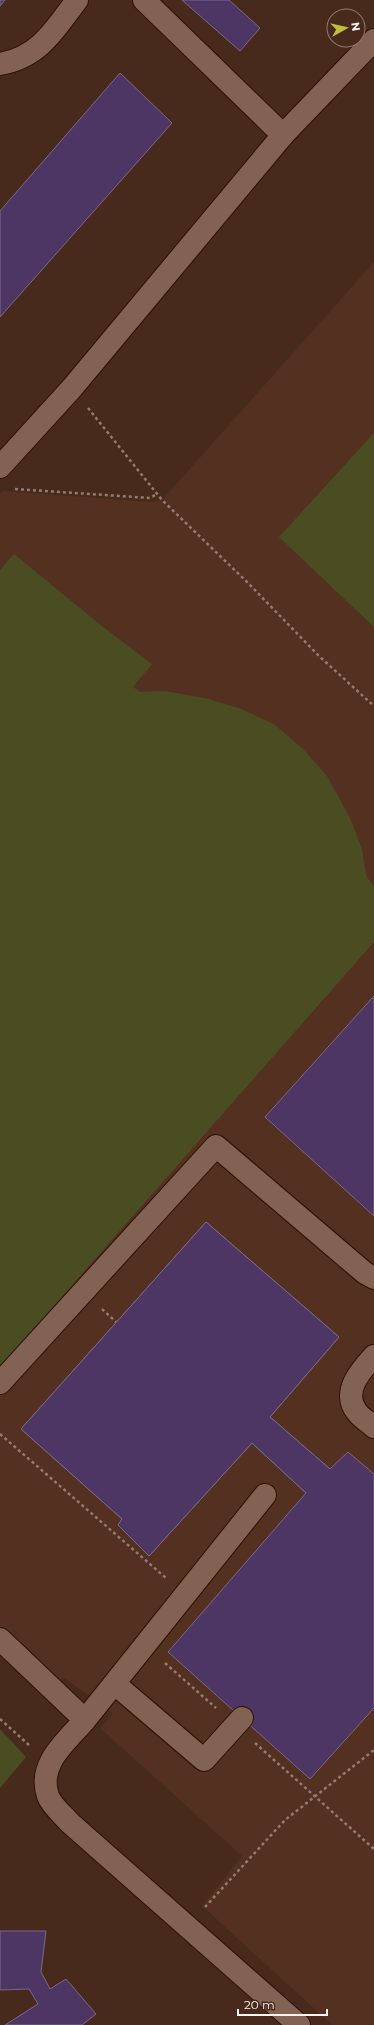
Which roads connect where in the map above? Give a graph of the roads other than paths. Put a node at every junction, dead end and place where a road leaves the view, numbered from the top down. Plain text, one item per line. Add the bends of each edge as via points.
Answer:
1 (77, 0) edge
2 (144, 0) edge
3 (374, 40) edge
4 (0, 64) edge
5 (283, 135) junction
6 (0, 467) edge
7 (374, 1278) edge
8 (374, 1356) edge
9 (0, 1383) edge
10 (374, 1427) edge
11 (265, 1496) dead end
12 (0, 1639) edge
13 (114, 1684) junction
14 (85, 1720) junction
15 (239, 1721) road end
16 (299, 2025) edge

1 - 4 lane via 45,42 28,54
2 - 5 lane
3 - 5 lane
5 - 6 lane via 72,388
7 - 9 lane via 216,1146
8 - 10 lane via 355,1378 352,1393 356,1412
11 - 13 lane
12 - 14 lane
13 - 14 lane
13 - 15 lane via 204,1760
14 - 16 lane via 50,1762 45,1778 48,1798 70,1823

